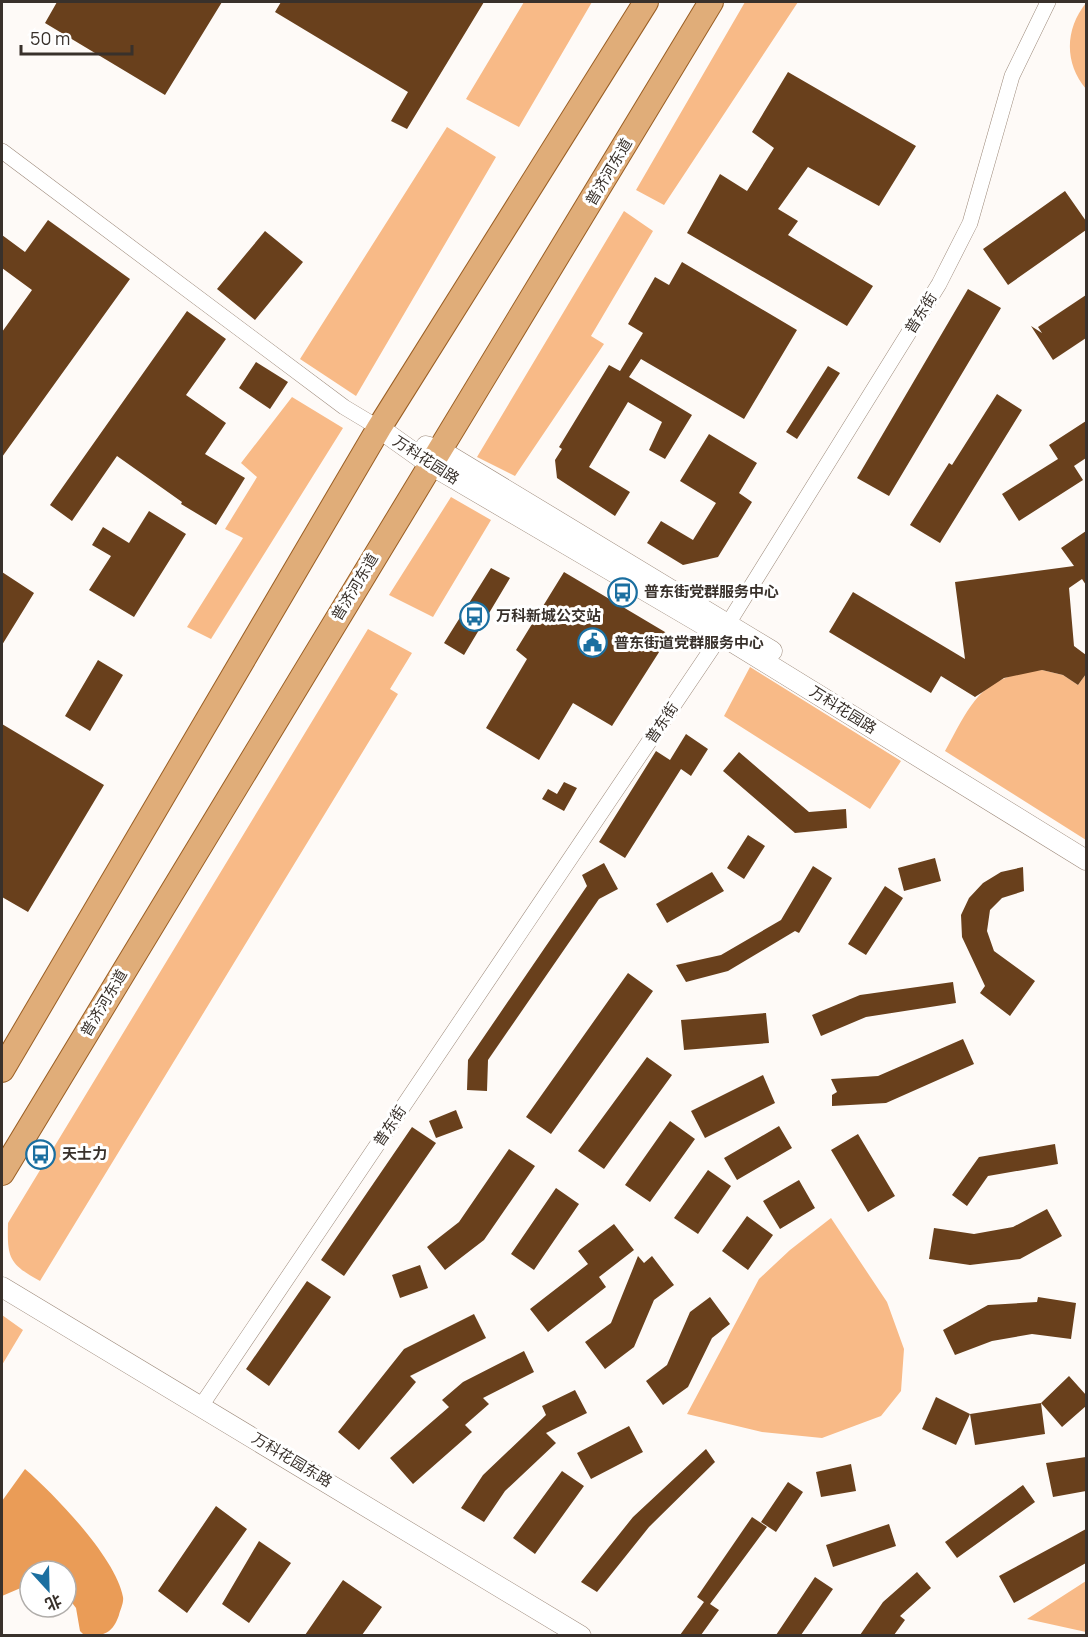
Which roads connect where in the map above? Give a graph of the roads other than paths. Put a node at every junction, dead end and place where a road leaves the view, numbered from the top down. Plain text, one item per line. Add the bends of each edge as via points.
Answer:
1 (646, 2) edge
2 (711, 2) edge
3 (1048, 2) edge
4 (2, 152) edge
5 (379, 428) junction
6 (435, 458) junction
7 (725, 629) junction
8 (1086, 845) edge
9 (1086, 860) edge
10 (2, 1070) edge
11 (2, 1173) edge
12 (2, 1287) edge
13 (201, 1406) junction
14 (581, 1635) edge

1 - 5 main road
2 - 6 main road, 普济河东道
3 - 7 street, 普东街 via 1012,76 970,223 960,244
4 - 5 street via 344,407
5 - 6 street, 万科花园路
5 - 10 main road
6 - 7 street, 万科花园路
6 - 11 main road, 普济河东道
7 - 8 street, 万科花园路
7 - 9 street, 万科花园路
7 - 13 street, 普东街
12 - 13 street, 万科花园东路
13 - 14 street, 万科花园东路

